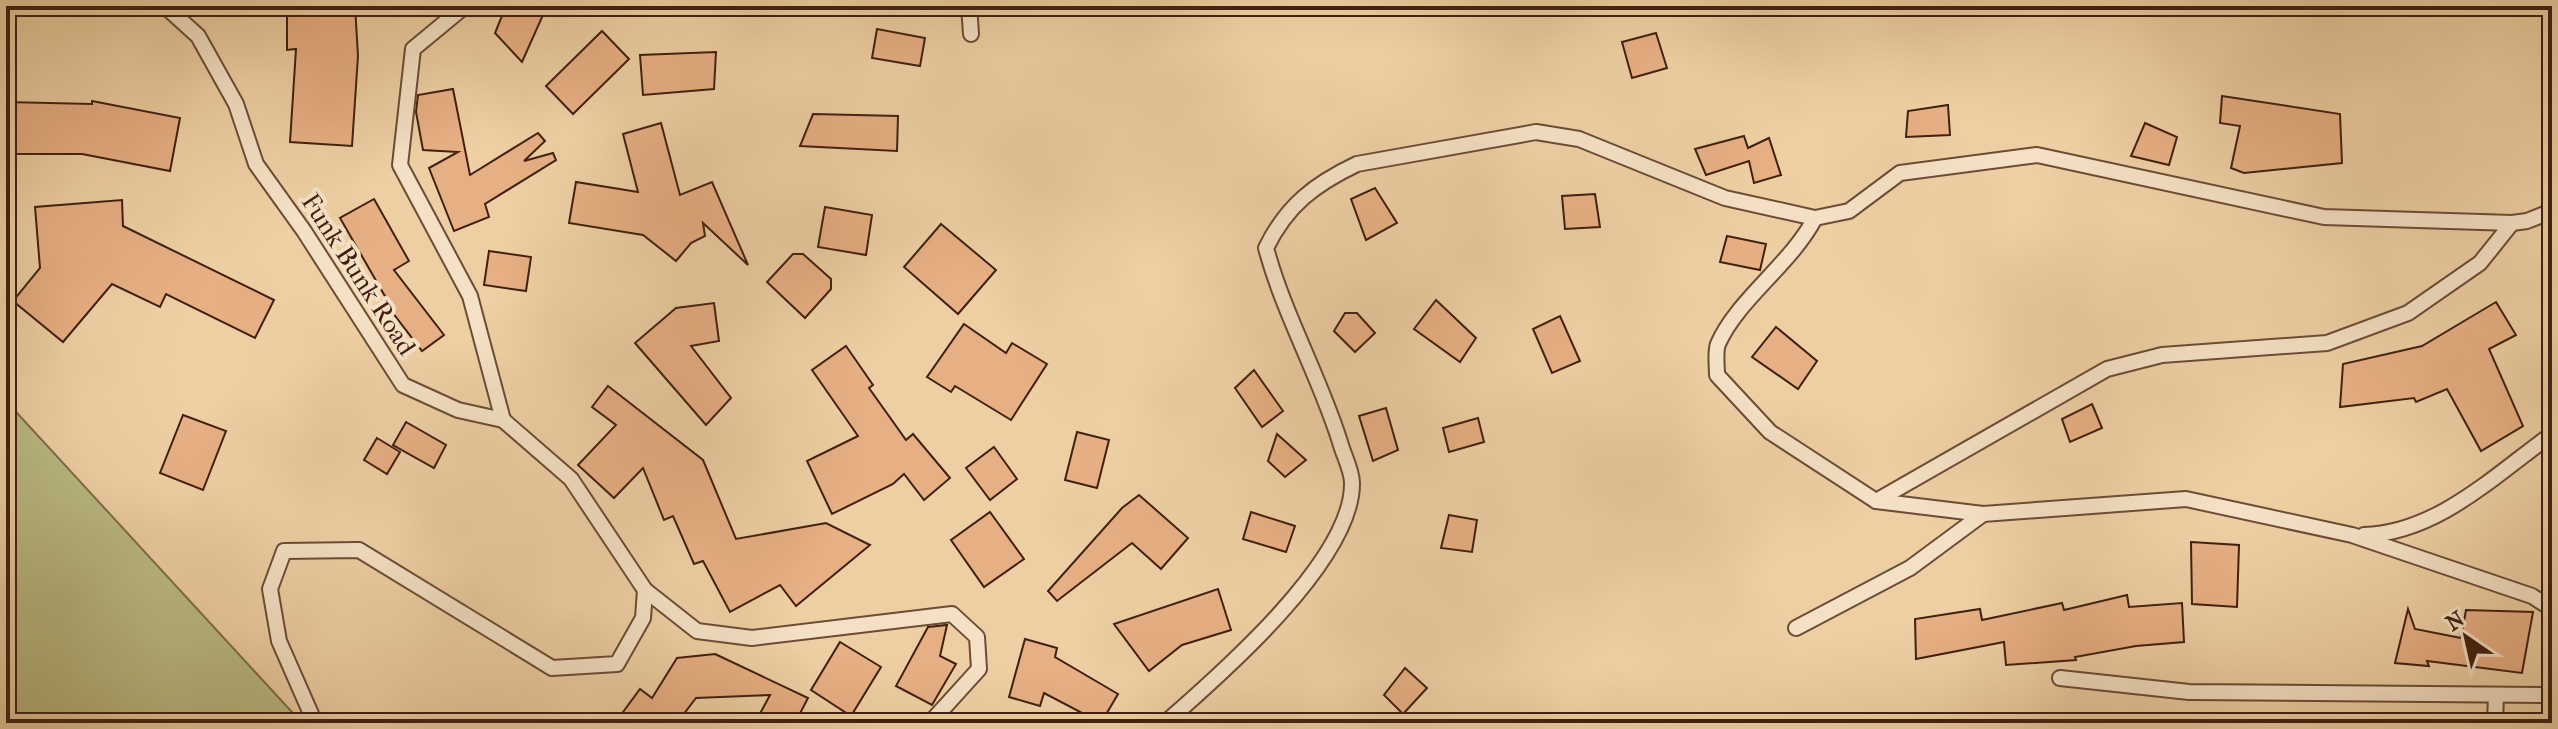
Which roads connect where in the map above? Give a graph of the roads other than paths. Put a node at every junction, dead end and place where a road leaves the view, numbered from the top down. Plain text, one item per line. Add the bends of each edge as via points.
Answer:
1 (165, 6) edge
2 (465, 6) edge
3 (969, 6) edge
4 (971, 34) dead end
5 (2552, 211) edge
6 (1815, 218) junction
7 (2512, 223) junction
8 (503, 420) junction
9 (2552, 434) edge
10 (1876, 501) junction
11 (1983, 514) junction
12 (2352, 535) junction
13 (645, 590) junction
14 (2532, 596) junction
15 (2552, 598) edge
16 (2552, 609) edge
17 (1796, 628) dead end
18 (2060, 678) dead end
19 (2496, 695) junction
20 (2552, 695) edge
21 (315, 723) edge
22 (930, 723) edge
23 (1165, 723) edge
24 (2495, 723) edge

1 - 8 lane, Funk Bunk Road via 198,36 236,104 256,164 403,385 458,410
2 - 8 lane via 413,49 400,165 470,296
3 - 4 lane
5 - 7 lane
6 - 7 lane via 1849,211 1900,173 2037,155 2324,217
6 - 10 lane via 1802,242 1717,346 1717,375 1770,432
6 - 23 lane via 1725,198 1579,139 1536,132 1357,164 1331,176 1281,217 1266,248 1280,299 1325,396 1352,482 1338,540 1249,650
7 - 10 lane via 2480,263 2408,313 2327,343 2162,355 2107,369
8 - 13 lane, Funk Bunk Road via 571,479
9 - 12 lane via 2437,517 2391,534
10 - 11 lane
11 - 12 lane via 2186,499
11 - 17 lane via 1910,568
12 - 14 lane
13 - 21 lane via 643,618 617,664 552,668 359,550 284,551 270,589 279,641
13 - 22 lane, Funk Bunk Road via 697,631 752,638 952,614 977,637 979,669
14 - 15 lane
14 - 16 lane
18 - 19 lane via 2189,692
19 - 20 lane
19 - 24 lane

